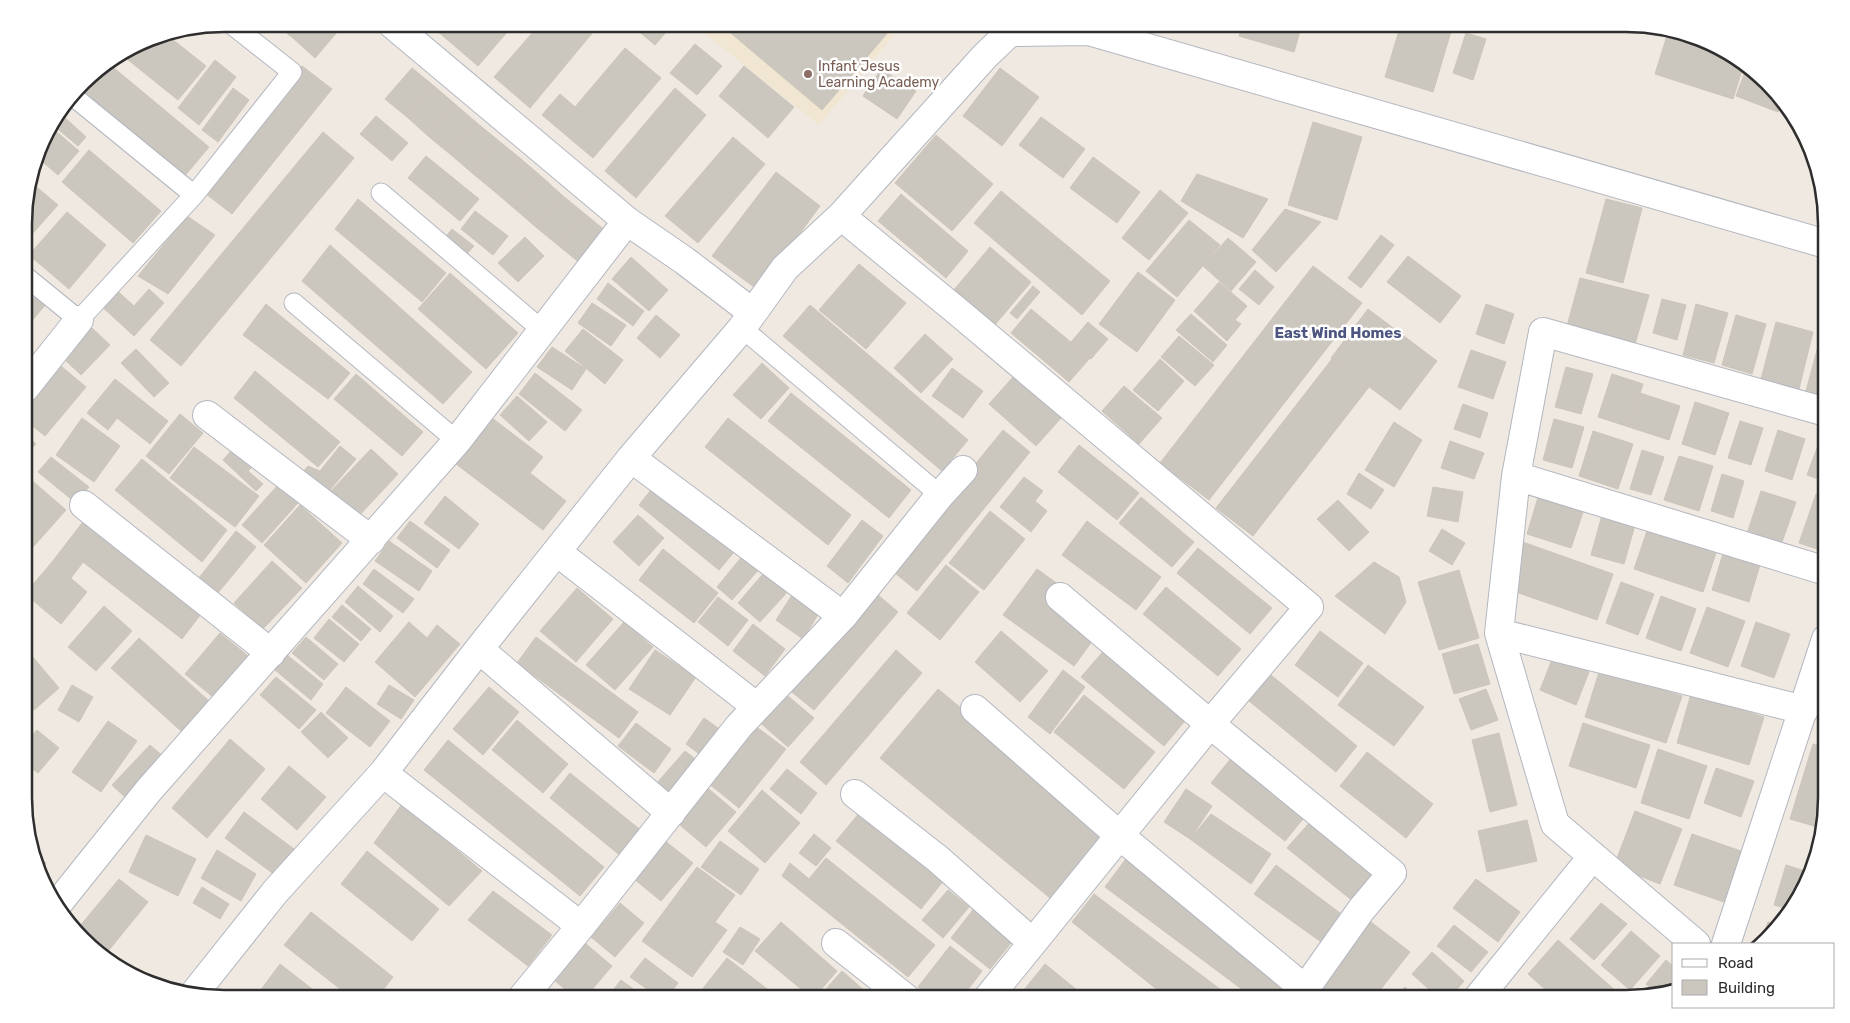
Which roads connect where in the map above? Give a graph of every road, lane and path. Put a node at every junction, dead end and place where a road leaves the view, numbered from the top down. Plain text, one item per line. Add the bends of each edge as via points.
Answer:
1 (241, 32) edge
2 (402, 32) edge
3 (1010, 32) edge
4 (1093, 32) edge
5 (78, 100) edge
6 (381, 193) dead end
7 (194, 195) junction
8 (841, 216) junction
9 (627, 221) junction
10 (1818, 242) edge
11 (32, 282) edge
12 (294, 303) dead end
13 (79, 320) junction
14 (747, 320) junction
15 (542, 330) junction
16 (32, 379) edge
17 (1818, 410) edge
18 (207, 414) dead end
19 (457, 441) junction
20 (631, 458) junction
21 (963, 470) dead end
22 (1516, 476) junction
23 (940, 495) junction
24 (84, 506) dead end
25 (370, 540) junction
26 (557, 552) junction
27 (1818, 569) edge
28 (1060, 597) dead end
29 (843, 616) junction
30 (1499, 633) junction
31 (479, 649) junction
32 (270, 653) junction
33 (1818, 665) edge
34 (757, 707) junction
35 (975, 709) dead end
36 (1804, 710) junction
37 (1210, 724) junction
38 (383, 773) junction
39 (855, 794) dead end
40 (671, 814) junction
41 (1119, 835) junction
42 (1593, 856) junction
43 (61, 900) edge
44 (581, 926) junction
45 (1032, 942) junction
46 (836, 943) dead end
47 (1695, 943) edge
48 (1726, 943) edge
49 (206, 990) edge
50 (528, 990) edge
51 (896, 990) edge
52 (994, 990) edge
53 (1296, 990) edge
54 (1304, 990) edge
55 (1491, 990) edge

1 - 7 lane via 292,72
2 - 9 street
3 - 8 street
4 - 10 street
5 - 7 lane
6 - 15 lane
7 - 13 lane
8 - 14 street via 785,268
8 - 37 street via 1309,607
9 - 14 street via 685,261
9 - 15 street
11 - 13 lane
12 - 19 lane
13 - 16 street
14 - 20 street
14 - 23 lane
15 - 19 street
17 - 22 street via 1542,332
18 - 25 street
19 - 25 street
20 - 26 street
20 - 29 street
21 - 23 street
22 - 27 street
22 - 30 street
23 - 29 street
24 - 32 street
25 - 32 street
26 - 31 street
26 - 34 street
28 - 37 street
29 - 34 street
30 - 36 street
30 - 42 street via 1555,824
31 - 38 street
31 - 40 street
32 - 43 street via 149,790
33 - 36 street
34 - 40 street
35 - 41 street
36 - 48 street
37 - 41 street
37 - 54 street via 1392,873
38 - 44 street
38 - 49 street via 275,892
39 - 45 street via 938,859
40 - 44 street
41 - 45 street
41 - 53 street
42 - 47 street
42 - 55 street
44 - 50 street
45 - 52 street
46 - 51 street

